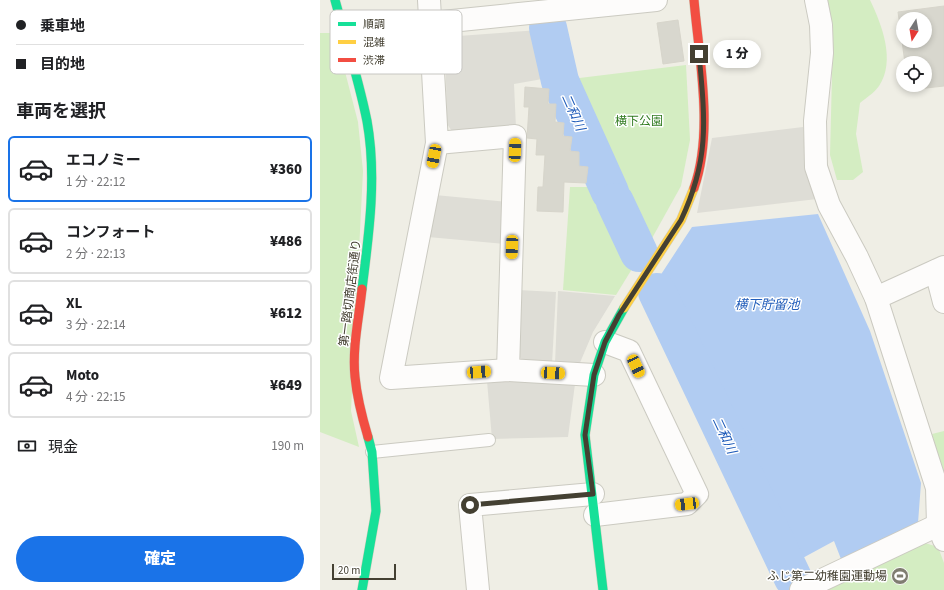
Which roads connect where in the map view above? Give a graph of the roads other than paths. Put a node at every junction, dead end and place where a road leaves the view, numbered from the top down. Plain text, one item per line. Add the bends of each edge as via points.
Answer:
1 (336, 0) edge
2 (429, 0) edge
3 (656, 0) edge
4 (694, 0) edge
5 (816, 0) edge
6 (530, 8) edge
7 (338, 10) edge
8 (430, 10) edge
9 (462, 18) edge
10 (355, 74) edge
11 (434, 74) edge
12 (437, 143) junction
13 (940, 269) edge
14 (876, 298) junction
15 (944, 302) edge
16 (605, 342) junction
17 (508, 370) junction
18 (594, 375) junction
19 (489, 440) dead end
20 (372, 452) junction
21 (940, 488) edge
22 (593, 494) junction
23 (595, 515) junction
24 (941, 533) edge
25 (805, 588) edge
26 (362, 590) edge
27 (478, 590) edge
28 (603, 590) edge

1 - 7 street, 第一踏切商店街通り
2 - 8 street
3 - 6 street via 558,10
4 - 16 street via 704,116 700,168 689,204 681,220 619,315
5 - 14 street via 821,25 822,53 815,122 816,167 829,205
6 - 9 street
10 - 20 street, 第一踏切商店街通り via 367,122 371,208 355,349 355,376 359,407
11 - 12 street
12 - 17 street via 515,136
12 - 17 street via 391,378
13 - 14 street
13 - 15 street
14 - 21 street
16 - 18 street
16 - 23 street via 629,351 697,494 687,504
17 - 18 street
18 - 22 street via 585,435
19 - 20 lane
20 - 26 street, 第一踏切商店街通り via 376,511
21 - 24 street
22 - 23 street
22 - 27 street via 470,505
23 - 28 street
24 - 25 street

